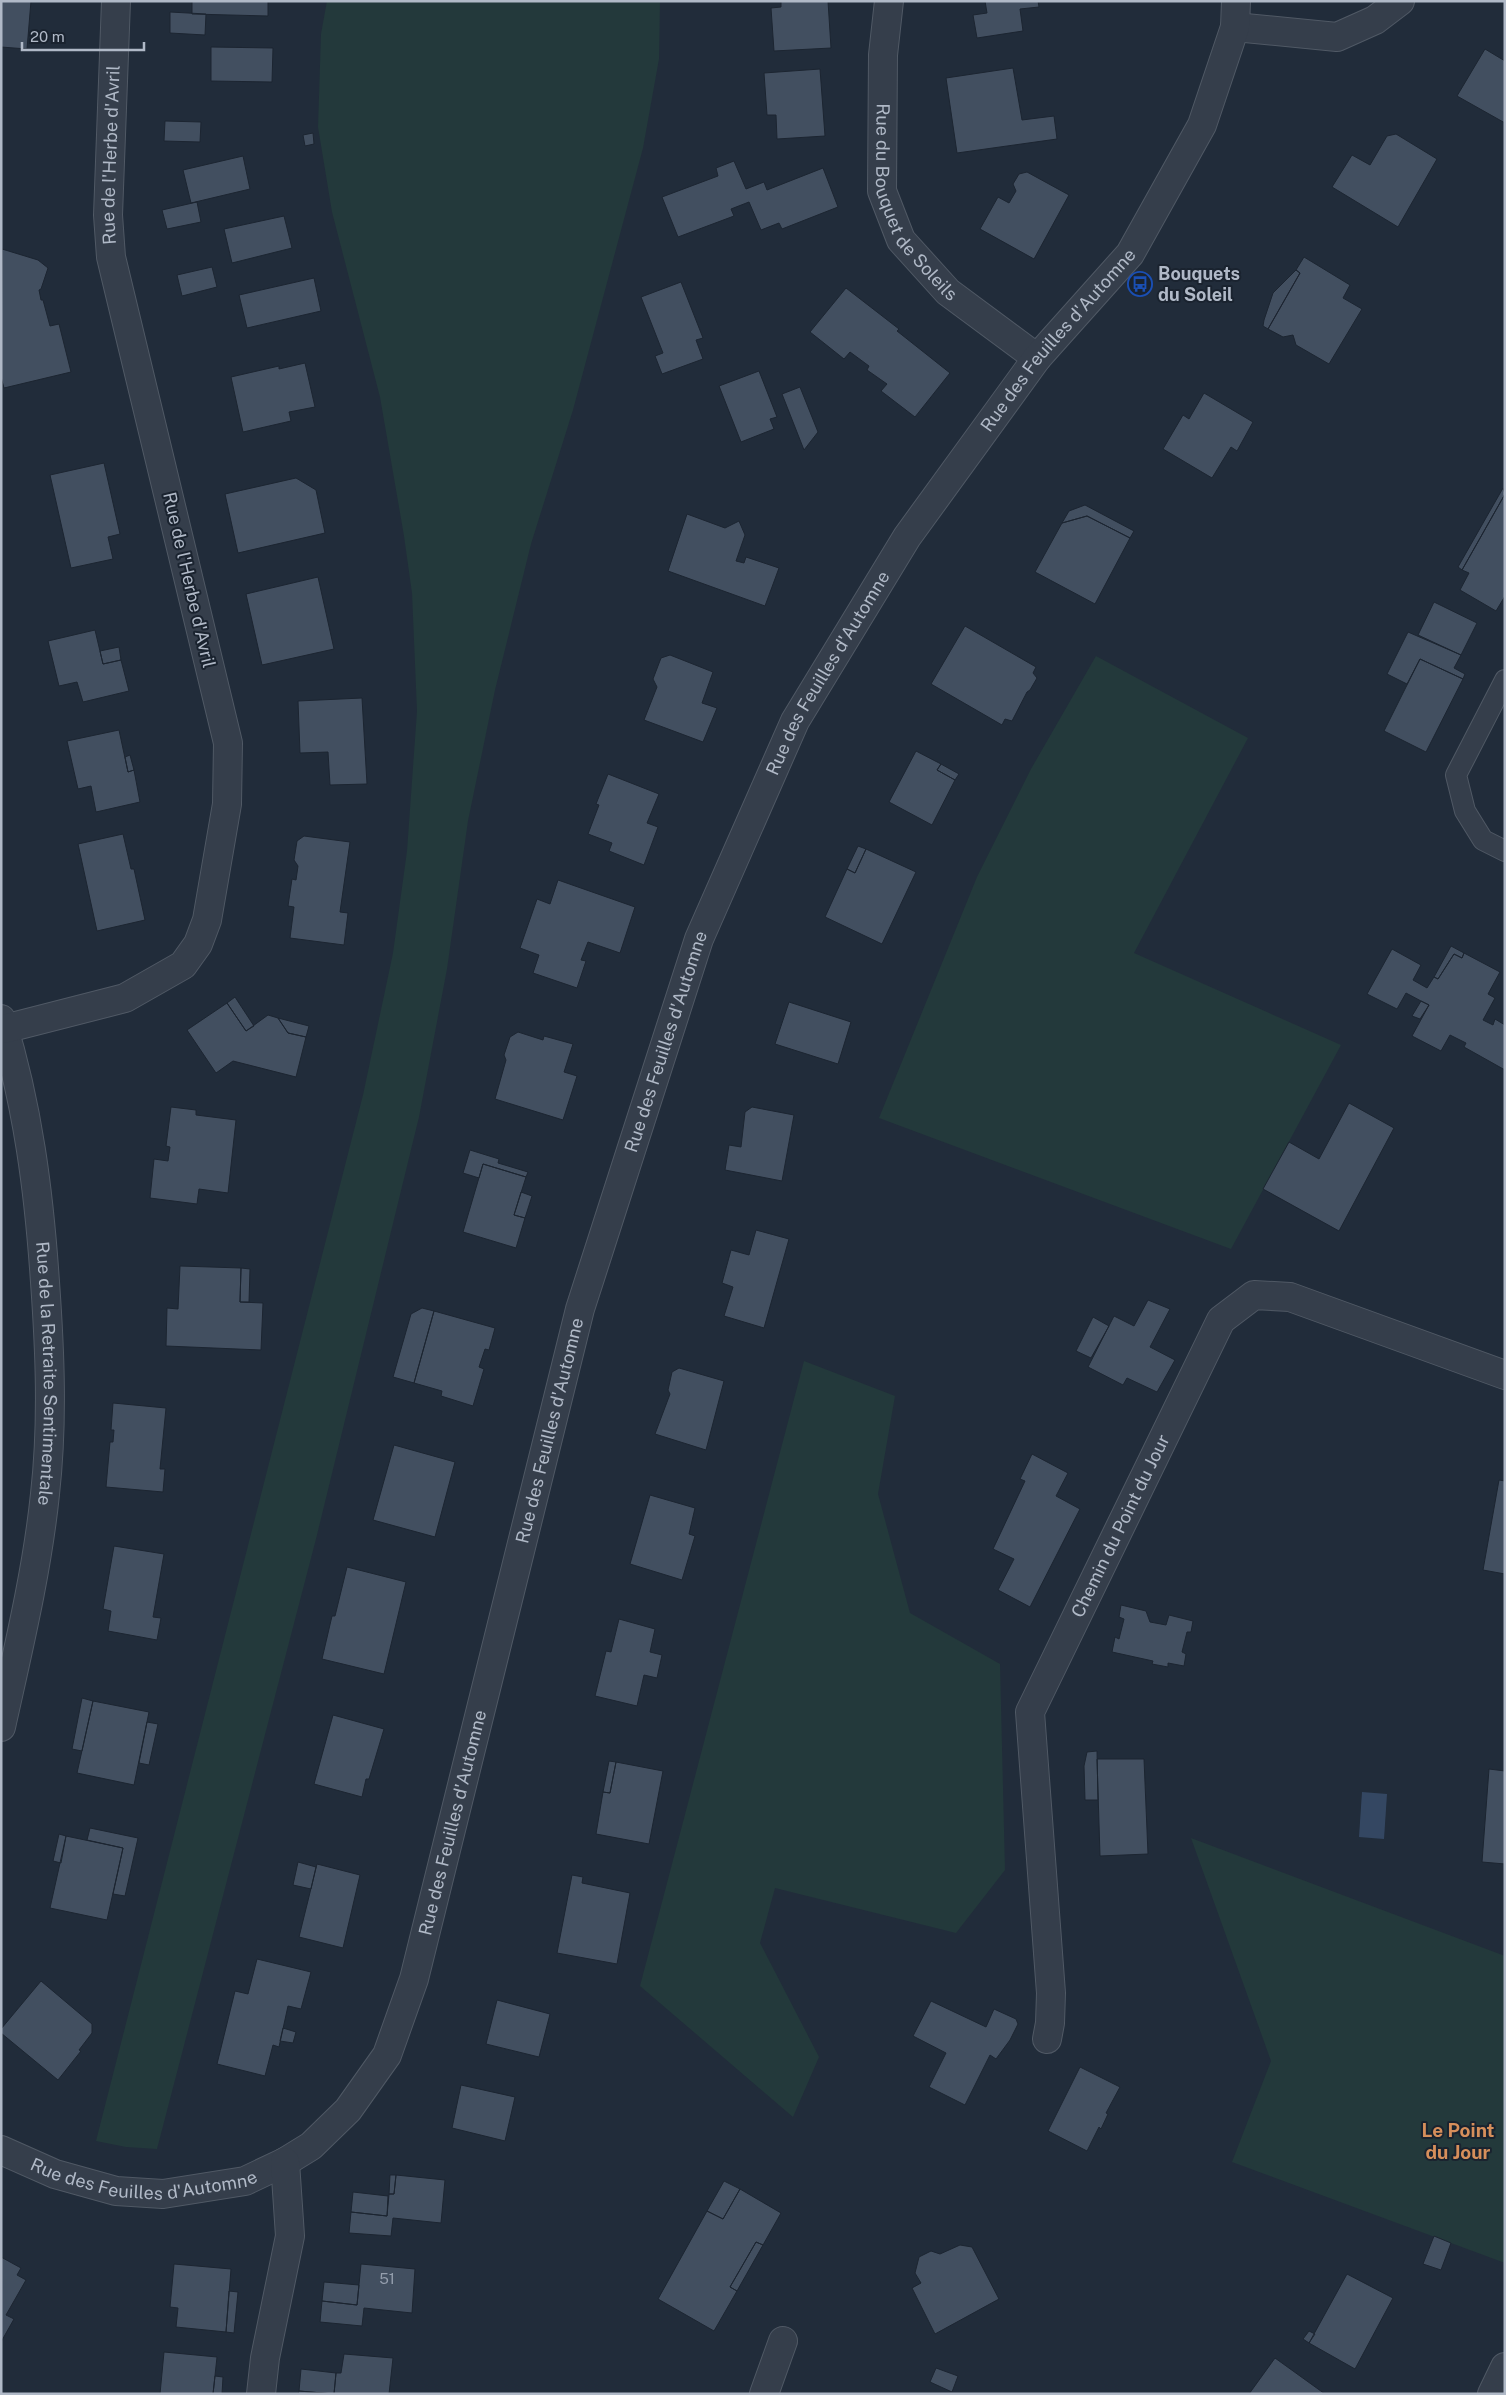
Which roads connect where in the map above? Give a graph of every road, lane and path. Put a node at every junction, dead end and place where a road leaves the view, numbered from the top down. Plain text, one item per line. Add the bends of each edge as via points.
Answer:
1 (116, 1) edge
2 (889, 1) edge
3 (1400, 1) edge
4 (1236, 14) edge
5 (1037, 358) junction
6 (1505, 680) edge
7 (1505, 851) edge
8 (3, 1024) edge
9 (1505, 1375) edge
10 (1, 1727) edge
11 (1047, 2039) dead end
12 (1, 2150) edge
13 (285, 2162) junction
14 (784, 2342) dead end
15 (1505, 2367) edge
16 (261, 2394) edge
17 (764, 2394) edge
18 (1492, 2394) edge

1 - 8 street, Rue de l'Herbe d'Avril via 108,215 111,257 228,744 228,804 207,920 198,944 183,965 125,998
2 - 5 street, Rue du Bouquet de Soleils via 883,55 882,191 901,240 948,292
3 - 4 street via 1375,20 1337,37
4 - 5 street, Rue des Feuilles d'Automne via 1202,125 1130,254
5 - 13 street, Rue des Feuilles d'Automne via 907,537 795,721 699,939 580,1309 414,1979 387,2055 348,2110 311,2146
6 - 7 lane via 1456,775 1465,811 1483,840
8 - 10 street, Rue de la Retraite Sentimentale via 27,1118 39,1201 51,1363 45,1493 29,1597
9 - 11 street, Chemin du Point du Jour via 1290,1297 1254,1295 1222,1320 1030,1712 1051,1992
12 - 13 street, Rue des Feuilles d'Automne via 55,2174 116,2191 163,2194 244,2181
13 - 16 street, Rue des Feuilles d'Automne via 290,2236 265,2358
14 - 17 street
15 - 18 street

